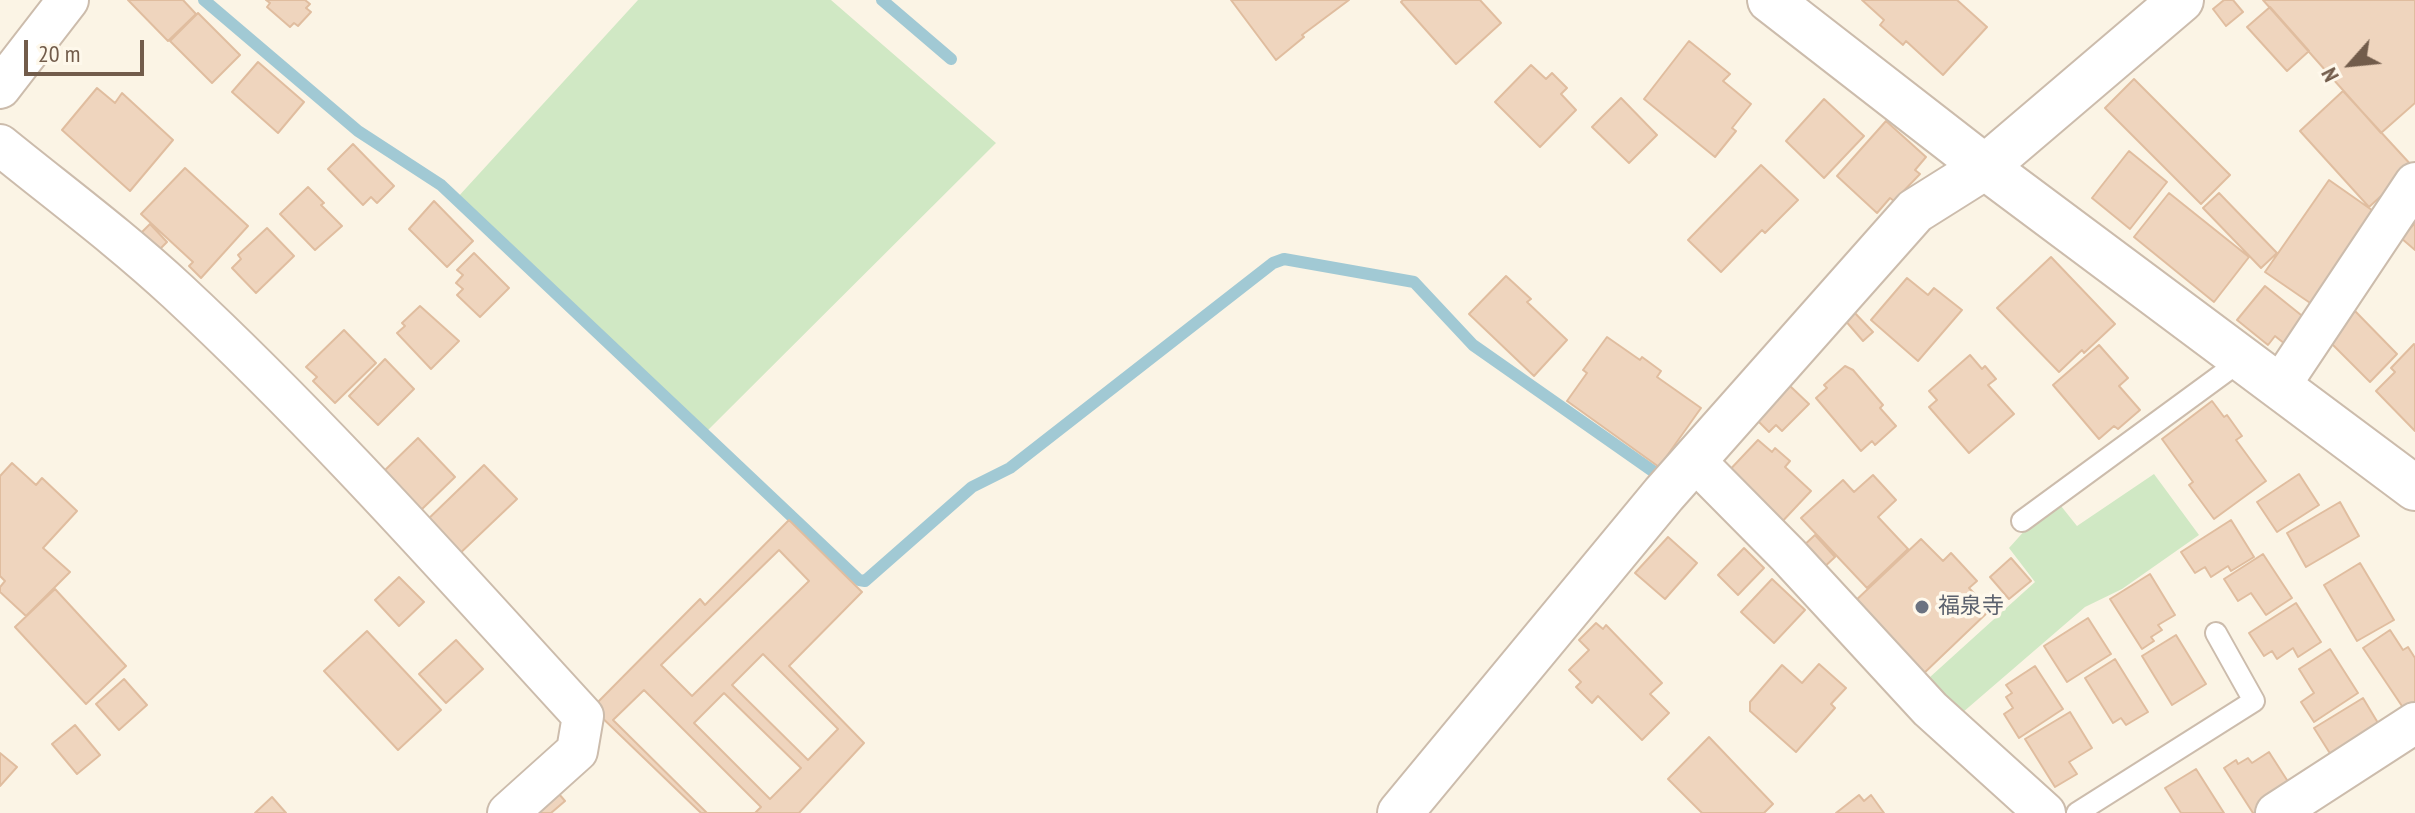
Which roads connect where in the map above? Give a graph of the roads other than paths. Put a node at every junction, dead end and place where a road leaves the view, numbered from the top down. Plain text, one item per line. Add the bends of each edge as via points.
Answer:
1 (68, 0) edge
2 (1770, 0) edge
3 (2181, 0) edge
4 (0, 88) edge
5 (0, 145) edge
6 (1985, 167) junction
7 (2415, 183) edge
8 (2243, 359) junction
9 (2279, 387) junction
10 (1694, 460) junction
11 (2415, 488) edge
12 (2022, 521) dead end
13 (2216, 633) dead end
14 (2415, 723) edge
15 (508, 813) edge
16 (1400, 813) edge
17 (2045, 813) edge
18 (2077, 813) edge
19 (2276, 813) edge

1 - 4 street
2 - 6 street
3 - 6 street
5 - 15 street via 176,290 244,356 368,481 583,716 577,751
6 - 8 street
6 - 10 street via 1915,211
7 - 9 street
8 - 9 street
8 - 12 lane
9 - 11 street
10 - 16 street
10 - 17 street via 1930,709
13 - 18 lane via 2254,701
14 - 19 street

